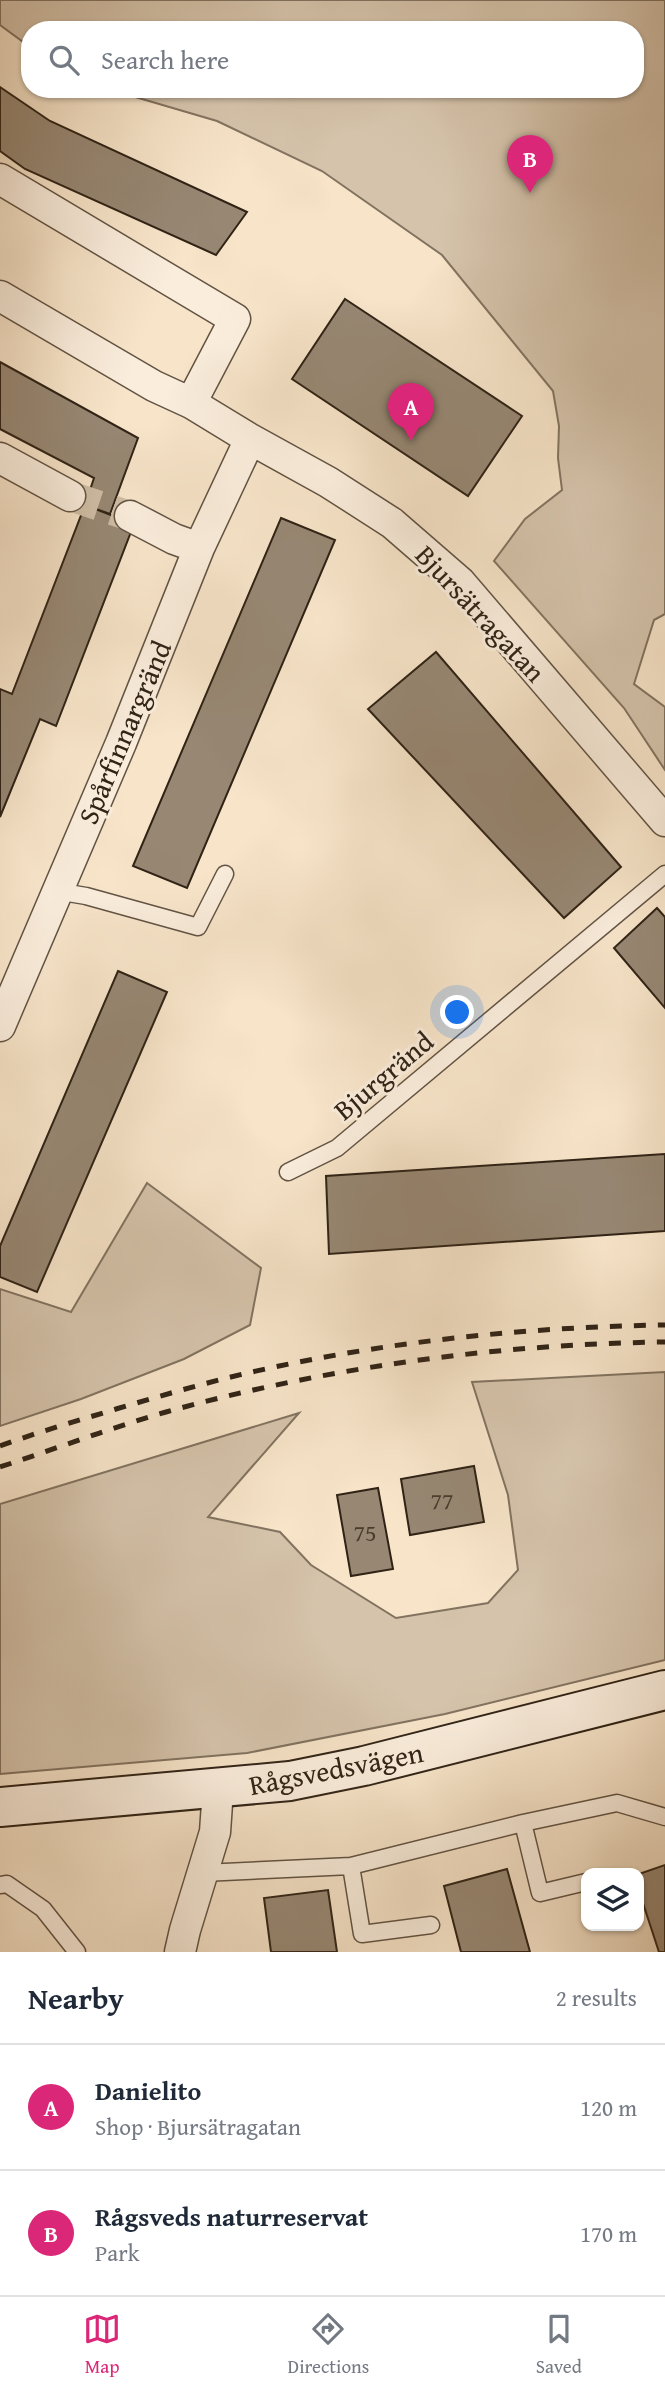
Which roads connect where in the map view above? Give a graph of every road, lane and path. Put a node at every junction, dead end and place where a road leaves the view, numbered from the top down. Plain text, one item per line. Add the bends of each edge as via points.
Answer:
1 (0, 180) edge
2 (0, 296) edge
3 (191, 403) junction
4 (250, 439) junction
5 (0, 458) edge
6 (70, 496) tunnel mouth
7 (130, 516) tunnel mouth
8 (199, 548) junction
9 (665, 821) edge
10 (225, 874) dead end
11 (665, 874) edge
12 (57, 891) junction
13 (0, 1026) edge
14 (288, 1172) dead end
15 (665, 1690) edge
16 (218, 1789) junction
17 (0, 1807) edge
18 (665, 1817) edge
19 (523, 1823) junction
20 (351, 1866) junction
21 (203, 1873) junction
22 (581, 1883) edge
23 (0, 1885) edge
24 (431, 1925) dead end
25 (77, 1952) edge
26 (180, 1952) edge

1 - 3 street via 235,319
2 - 3 street, Bjursätragatan
3 - 4 street, Bjursätragatan
4 - 8 street, Spårfinnargränd
4 - 9 street, Bjursätragatan via 392,523 460,582
5 - 6 street
7 - 8 street
8 - 12 street, Spårfinnargränd
10 - 12 lane via 198,927
11 - 14 lane, Bjurgränd via 337,1148
12 - 13 street, Spårfinnargränd
15 - 16 street, Rågsvedsvägen via 364,1766
16 - 17 street, Rågsvedsvägen
16 - 21 street via 215,1832
18 - 19 lane via 617,1803
19 - 20 lane
19 - 22 lane via 540,1893
20 - 21 lane
20 - 24 lane via 362,1934
21 - 26 street
23 - 25 lane via 7,1884 43,1909

